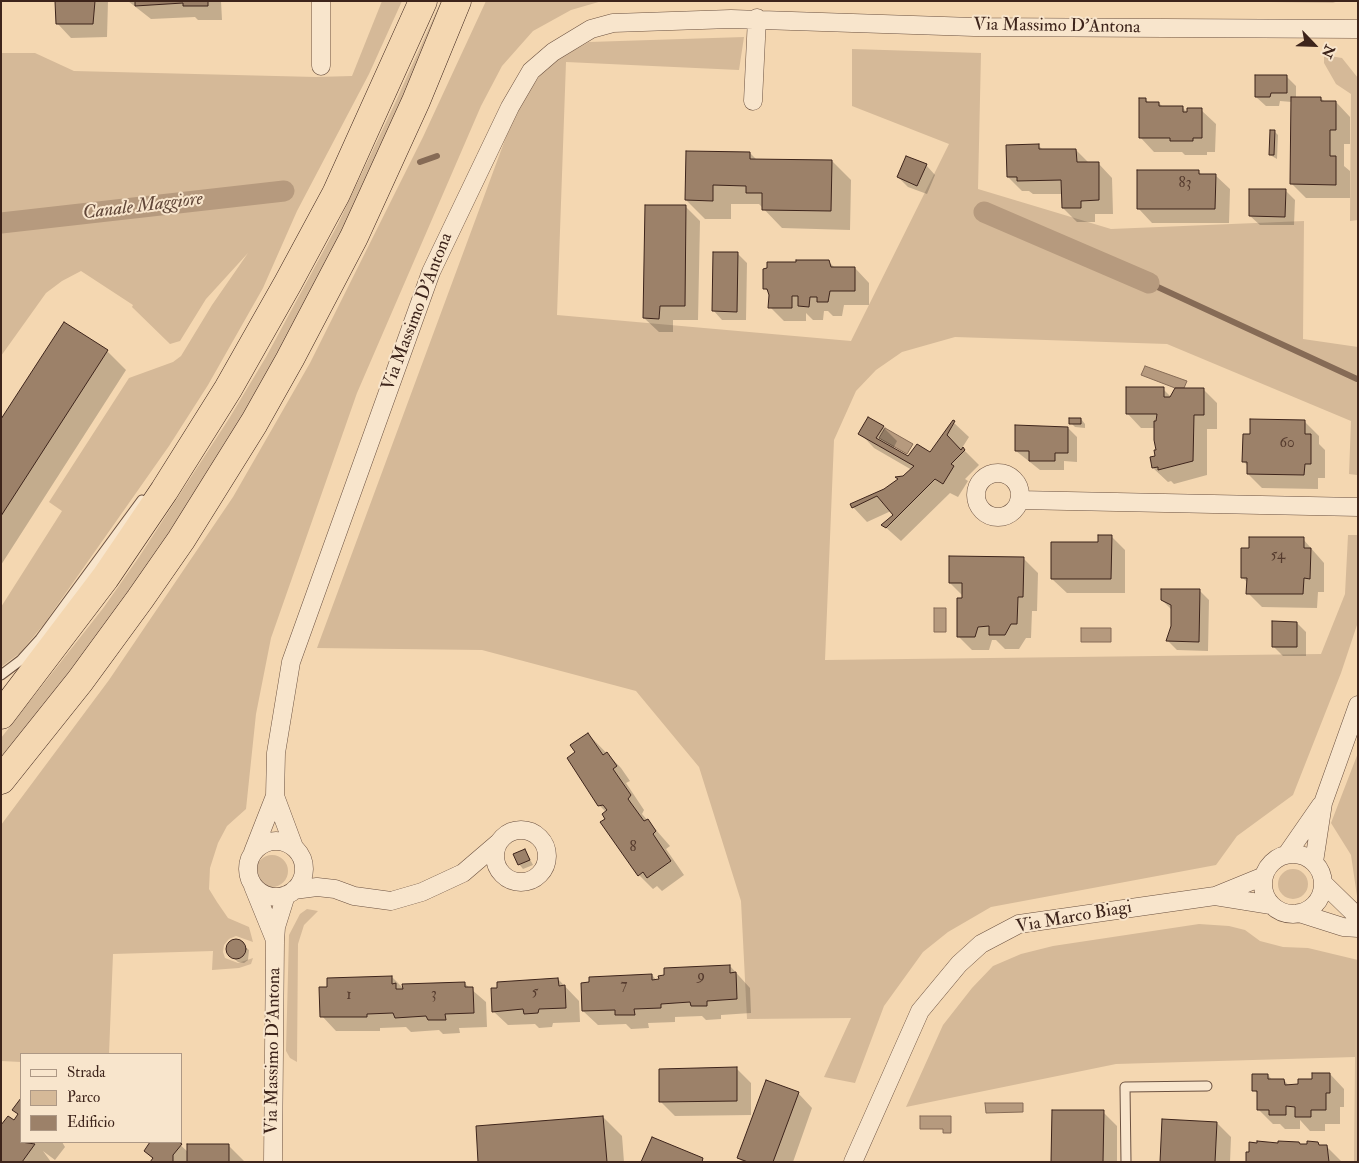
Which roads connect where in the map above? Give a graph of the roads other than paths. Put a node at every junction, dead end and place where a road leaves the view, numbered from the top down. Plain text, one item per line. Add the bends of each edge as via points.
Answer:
1 (321, 1) edge
2 (423, 1) edge
3 (457, 1) edge
4 (757, 18) junction
5 (1358, 29) edge
6 (322, 66) dead end
7 (753, 100) dead end
8 (228, 389) junction
9 (168, 466) dead end
10 (151, 489) dead end
11 (1019, 500) dead end
12 (1358, 508) edge
13 (1, 675) edge
14 (1358, 705) edge
15 (1, 715) edge
16 (1, 780) edge
17 (275, 796) junction
18 (1323, 803) junction
19 (498, 844) junction
20 (252, 852) junction
21 (298, 853) junction
22 (1287, 854) junction
23 (1314, 862) junction
24 (463, 873) junction
25 (502, 874) junction
26 (1264, 876) junction
27 (1323, 883) junction
28 (253, 886) junction
29 (334, 889) junction
30 (290, 893) junction
31 (1214, 896) junction
32 (1271, 904) junction
33 (1299, 913) junction
34 (1358, 917) edge
35 (1358, 928) edge
36 (275, 940) junction
37 (1206, 1086) dead end
38 (273, 1162) edge
39 (853, 1162) edge
40 (1126, 1162) edge

1 - 6 street
2 - 8 highway via 336,194
3 - 16 highway via 416,102 354,237 268,399 140,599
4 - 5 street, Via Massimo D'Antona via 974,27
4 - 7 street
4 - 17 street, Via Massimo D'Antona via 613,23 591,29 553,52 531,71 510,107 431,272 313,597 292,662 276,753
8 - 9 lane via 199,431
8 - 15 highway via 105,578
10 - 13 lane via 40,639 21,660
11 - 12 street
14 - 18 street
17 - 20 street, Via Massimo D'Antona
17 - 21 street, Via Massimo D'Antona
18 - 22 street
18 - 23 street
19 - 24 street
19 - 25 street via 495,860
19 - 25 street via 510,832 527,831 535,834 545,848 545,865 534,878 517,881
20 - 21 street via 276,840
20 - 28 street, Via Massimo D'Antona via 248,870
21 - 29 street
21 - 30 street, Via Massimo D'Antona via 304,873
22 - 23 street via 1302,854
22 - 26 street via 1272,862
23 - 27 street
24 - 25 street
24 - 29 street via 422,892 391,901 354,896
26 - 31 street, Via Marco Biagi
26 - 32 street via 1266,896
27 - 33 street via 1314,906
27 - 34 street
28 - 30 street via 268,896
28 - 36 street, Via Massimo D'Antona
29 - 30 street via 317,887
30 - 36 street, Via Massimo D'Antona via 276,927
31 - 32 street, Via Marco Biagi
31 - 39 street, Via Marco Biagi via 1020,924 981,944 959,964 920,1012
32 - 33 street via 1289,914
33 - 35 street via 1342,927
36 - 38 street, Via Massimo D'Antona
37 - 40 lane via 1125,1086

